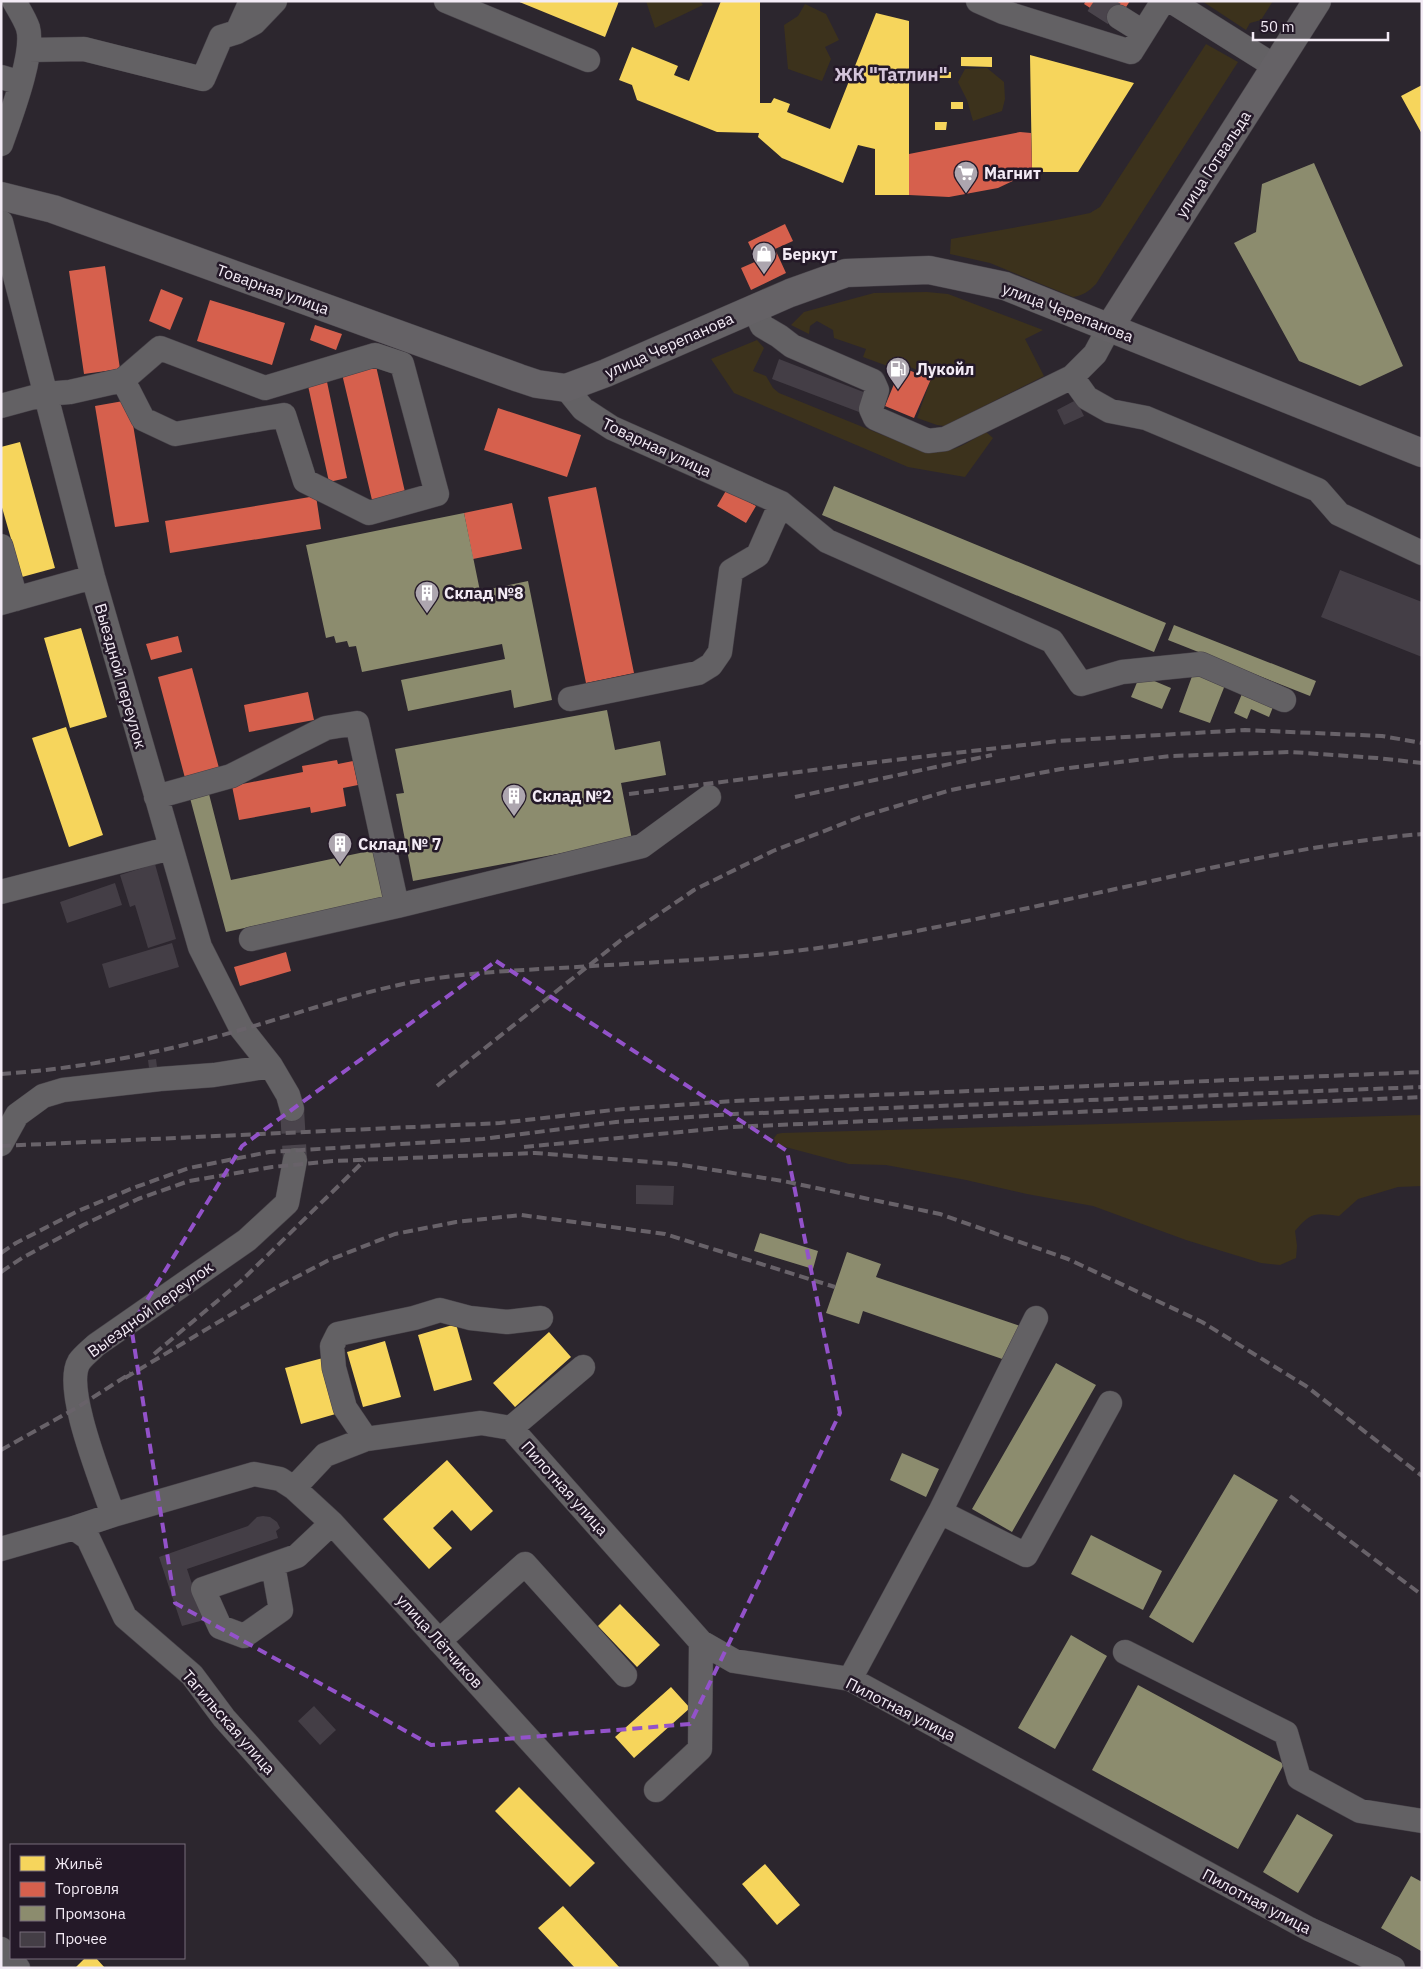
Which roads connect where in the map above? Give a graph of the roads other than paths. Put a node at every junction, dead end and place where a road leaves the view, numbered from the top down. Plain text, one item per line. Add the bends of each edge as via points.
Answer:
1 (14, 1) edge
2 (251, 1) edge
3 (275, 1) edge
4 (446, 1) edge
5 (978, 1) edge
6 (1163, 1) edge
7 (1171, 1) edge
8 (1317, 1) edge
9 (1120, 17) tunnel mouth
10 (237, 32) junction
11 (1143, 32) junction
12 (29, 50) junction
13 (588, 60) dead end
14 (1276, 68) junction
15 (11, 80) edge
16 (3, 139) edge
17 (1, 196) edge
18 (1, 222) edge
19 (754, 308) junction
20 (1109, 328) junction
21 (1072, 377) junction
22 (123, 380) junction
23 (566, 388) junction
24 (45, 394) junction
25 (1, 406) edge
26 (1422, 453) edge
27 (781, 503) junction
28 (1, 546) edge
29 (1422, 553) edge
30 (93, 577) junction
31 (9, 601) edge
32 (570, 699) dead end
33 (1284, 700) dead end
34 (156, 797) junction
35 (709, 797) dead end
36 (171, 848) junction
37 (1, 892) edge
38 (397, 906) junction
39 (251, 939) dead end
40 (271, 1066) junction
41 (292, 1109) tunnel mouth
42 (1, 1144) edge
43 (295, 1160) tunnel mouth
44 (541, 1318) dead end
45 (1036, 1318) dead end
46 (583, 1367) dead end
47 (1110, 1403) dead end
48 (511, 1428) junction
49 (366, 1439) junction
50 (294, 1488) junction
51 (940, 1512) junction
52 (113, 1515) junction
53 (332, 1523) junction
54 (74, 1528) junction
55 (1, 1549) edge
56 (273, 1565) dead end
57 (439, 1641) junction
58 (701, 1642) junction
59 (1125, 1652) dead end
60 (625, 1675) dead end
61 (850, 1679) junction
62 (656, 1790) dead end
63 (1422, 1821) edge
64 (1, 1949) edge
65 (18, 1968) edge
66 (447, 1968) edge
67 (738, 1968) edge
68 (1393, 1968) edge

1 - 12 street via 28,29
2 - 10 street
3 - 10 street via 254,24
4 - 13 street
5 - 11 street via 1003,12 1131,52
6 - 11 street
7 - 14 street
8 - 14 main road, улица Готвальда
9 - 11 street
10 - 12 street via 221,37 203,79 84,49
12 - 15 street
14 - 20 main road, улица Готвальда
15 - 16 street
17 - 23 main road, Товарная улица via 54,210 537,384
18 - 24 street, Выездной переулок
19 - 20 main road, улица Черепанова via 846,273 929,270 1005,286
19 - 21 street via 762,326 792,346 873,381 878,390 870,409 875,418 928,441 945,439
19 - 23 main road, улица Черепанова
20 - 21 street via 1095,354
20 - 26 main road, улица Черепанова
21 - 29 street via 1087,398 1110,411 1146,418 1318,490 1339,514
22 - 22 street via 143,419 175,434 284,415 305,481 369,513 437,494 402,364 375,355 265,388 160,348
22 - 24 street
23 - 27 street, Товарная улица via 583,409 612,428
24 - 25 street
24 - 30 street, Выездной переулок
27 - 32 street via 758,555 731,571 720,652 711,665 698,673
27 - 33 street, Товарная улица via 827,541 1052,641 1081,684 1122,672 1201,664
28 - 31 street
30 - 31 street
30 - 34 street, Выездной переулок
34 - 36 street, Выездной переулок
34 - 38 street via 231,776 326,728 357,723
35 - 38 street via 642,846
36 - 37 street
36 - 40 street, Выездной переулок via 200,947 241,1028
38 - 39 street
40 - 41 street, Выездной переулок via 288,1095
40 - 42 street via 63,1090 43,1096 16,1115
43 - 52 street, Выездной переулок via 287,1203 247,1240 96,1345 79,1362 74,1380 78,1407
44 - 49 street via 507,1322 470,1318 440,1310 338,1334 332,1346 344,1408
45 - 51 street
46 - 48 street
47 - 51 street via 1026,1556
48 - 49 street, Пилотная улица via 481,1423
48 - 58 street, Пилотная улица
49 - 50 street, Пилотная улица via 325,1455
50 - 52 street, улица Лётчиков via 280,1479 254,1474
50 - 53 street, улица Лётчиков
51 - 61 street
52 - 54 street, улица Лётчиков
53 - 56 street via 297,1556
53 - 57 street, улица Лётчиков
54 - 55 street
54 - 66 street, Тагильская улица via 88,1538 126,1617 192,1675 224,1718
57 - 60 street via 525,1564
57 - 67 street, улица Лётчиков
58 - 61 street, Пилотная улица via 734,1661
58 - 62 street via 700,1749
59 - 63 street via 1286,1733 1299,1778 1360,1811
61 - 68 street, Пилотная улица via 1309,1929
64 - 65 street

